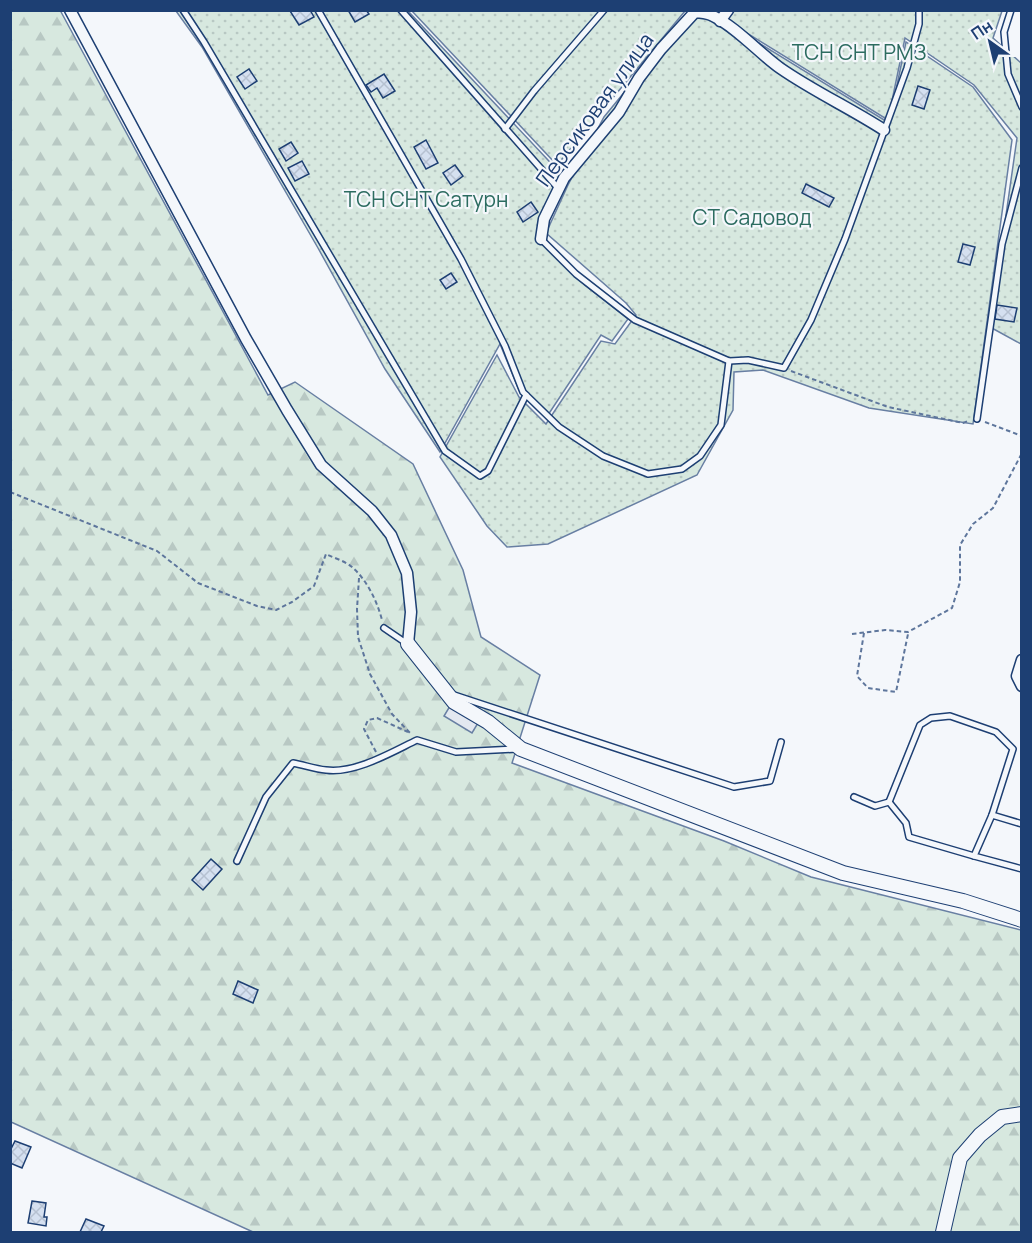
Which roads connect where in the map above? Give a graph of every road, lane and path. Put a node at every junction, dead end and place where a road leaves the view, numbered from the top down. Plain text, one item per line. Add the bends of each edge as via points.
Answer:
1 (70, 10) edge
2 (183, 10) edge
3 (318, 10) edge
4 (604, 10) edge
5 (728, 10) edge
6 (919, 10) edge
7 (1011, 10) edge
8 (403, 11) edge
9 (720, 21) junction
10 (1022, 107) edge
11 (505, 129) junction
12 (884, 130) junction
13 (1022, 168) edge
14 (558, 188) junction
15 (541, 239) joint
16 (729, 361) junction
17 (784, 368) junction
18 (526, 395) junction
19 (976, 419) junction
20 (1022, 436) edge
21 (1022, 453) edge
22 (10, 492) edge
23 (359, 576) junction
24 (384, 628) joint
25 (908, 632) junction
26 (864, 633) junction
27 (852, 634) dead end
28 (408, 644) junction
29 (1022, 660) edge
30 (1022, 686) edge
31 (444, 692) junction
32 (410, 733) junction
33 (417, 740) junction
34 (781, 742) dead end
35 (520, 749) junction
36 (379, 758) junction
37 (854, 797) dead end
38 (889, 802) junction
39 (992, 816) junction
40 (1022, 824) edge
41 (974, 856) junction
42 (237, 861) dead end
43 (1022, 869) edge
44 (1022, 920) edge
45 (1022, 1114) edge
46 (943, 1233) edge

1 - 28 street via 287,410 321,465 372,511 391,535 407,573 411,612
2 - 18 lane via 445,451 480,476 488,471
3 - 18 lane via 461,259
4 - 11 lane
5 - 9 street
6 - 12 lane via 907,68
7 - 10 lane via 1004,32 1008,74
8 - 11 lane
9 - 12 street via 777,67
9 - 14 street, Персиковая улица via 713,15 695,12 639,78 620,112
11 - 14 lane
12 - 17 lane via 841,249 811,320
13 - 19 lane via 1002,244
14 - 15 street, Персиковая улица via 544,219
15 - 16 lane via 576,274 635,320
16 - 17 lane via 747,360
16 - 18 lane via 721,424 700,456 682,469 648,474 603,456 559,428
17 - 19 path via 888,407 963,423
19 - 20 path
21 - 25 path via 993,508 973,525 960,545 960,582 952,608
22 - 23 path via 158,551 198,582 257,606 276,610 314,586 326,554 351,566
23 - 24 path via 378,604
23 - 32 path via 361,647 370,674 392,714
24 - 28 lane
25 - 26 path
25 - 26 path via 896,692 868,688 857,676
26 - 27 path
28 - 31 street
29 - 30 street via 1017,676
31 - 34 lane via 734,786 770,781
31 - 35 street
32 - 33 path
32 - 36 path via 377,718 368,720 364,729
33 - 35 lane via 456,752
33 - 36 lane
35 - 44 street via 843,873 963,901
36 - 42 lane via 328,771 293,763 266,797
37 - 38 lane via 875,806
38 - 39 lane via 920,725 931,718 950,716 996,732 1014,749
38 - 41 lane via 906,823 909,837
39 - 40 lane
39 - 41 lane
41 - 43 lane
45 - 46 street via 1002,1117 960,1158

